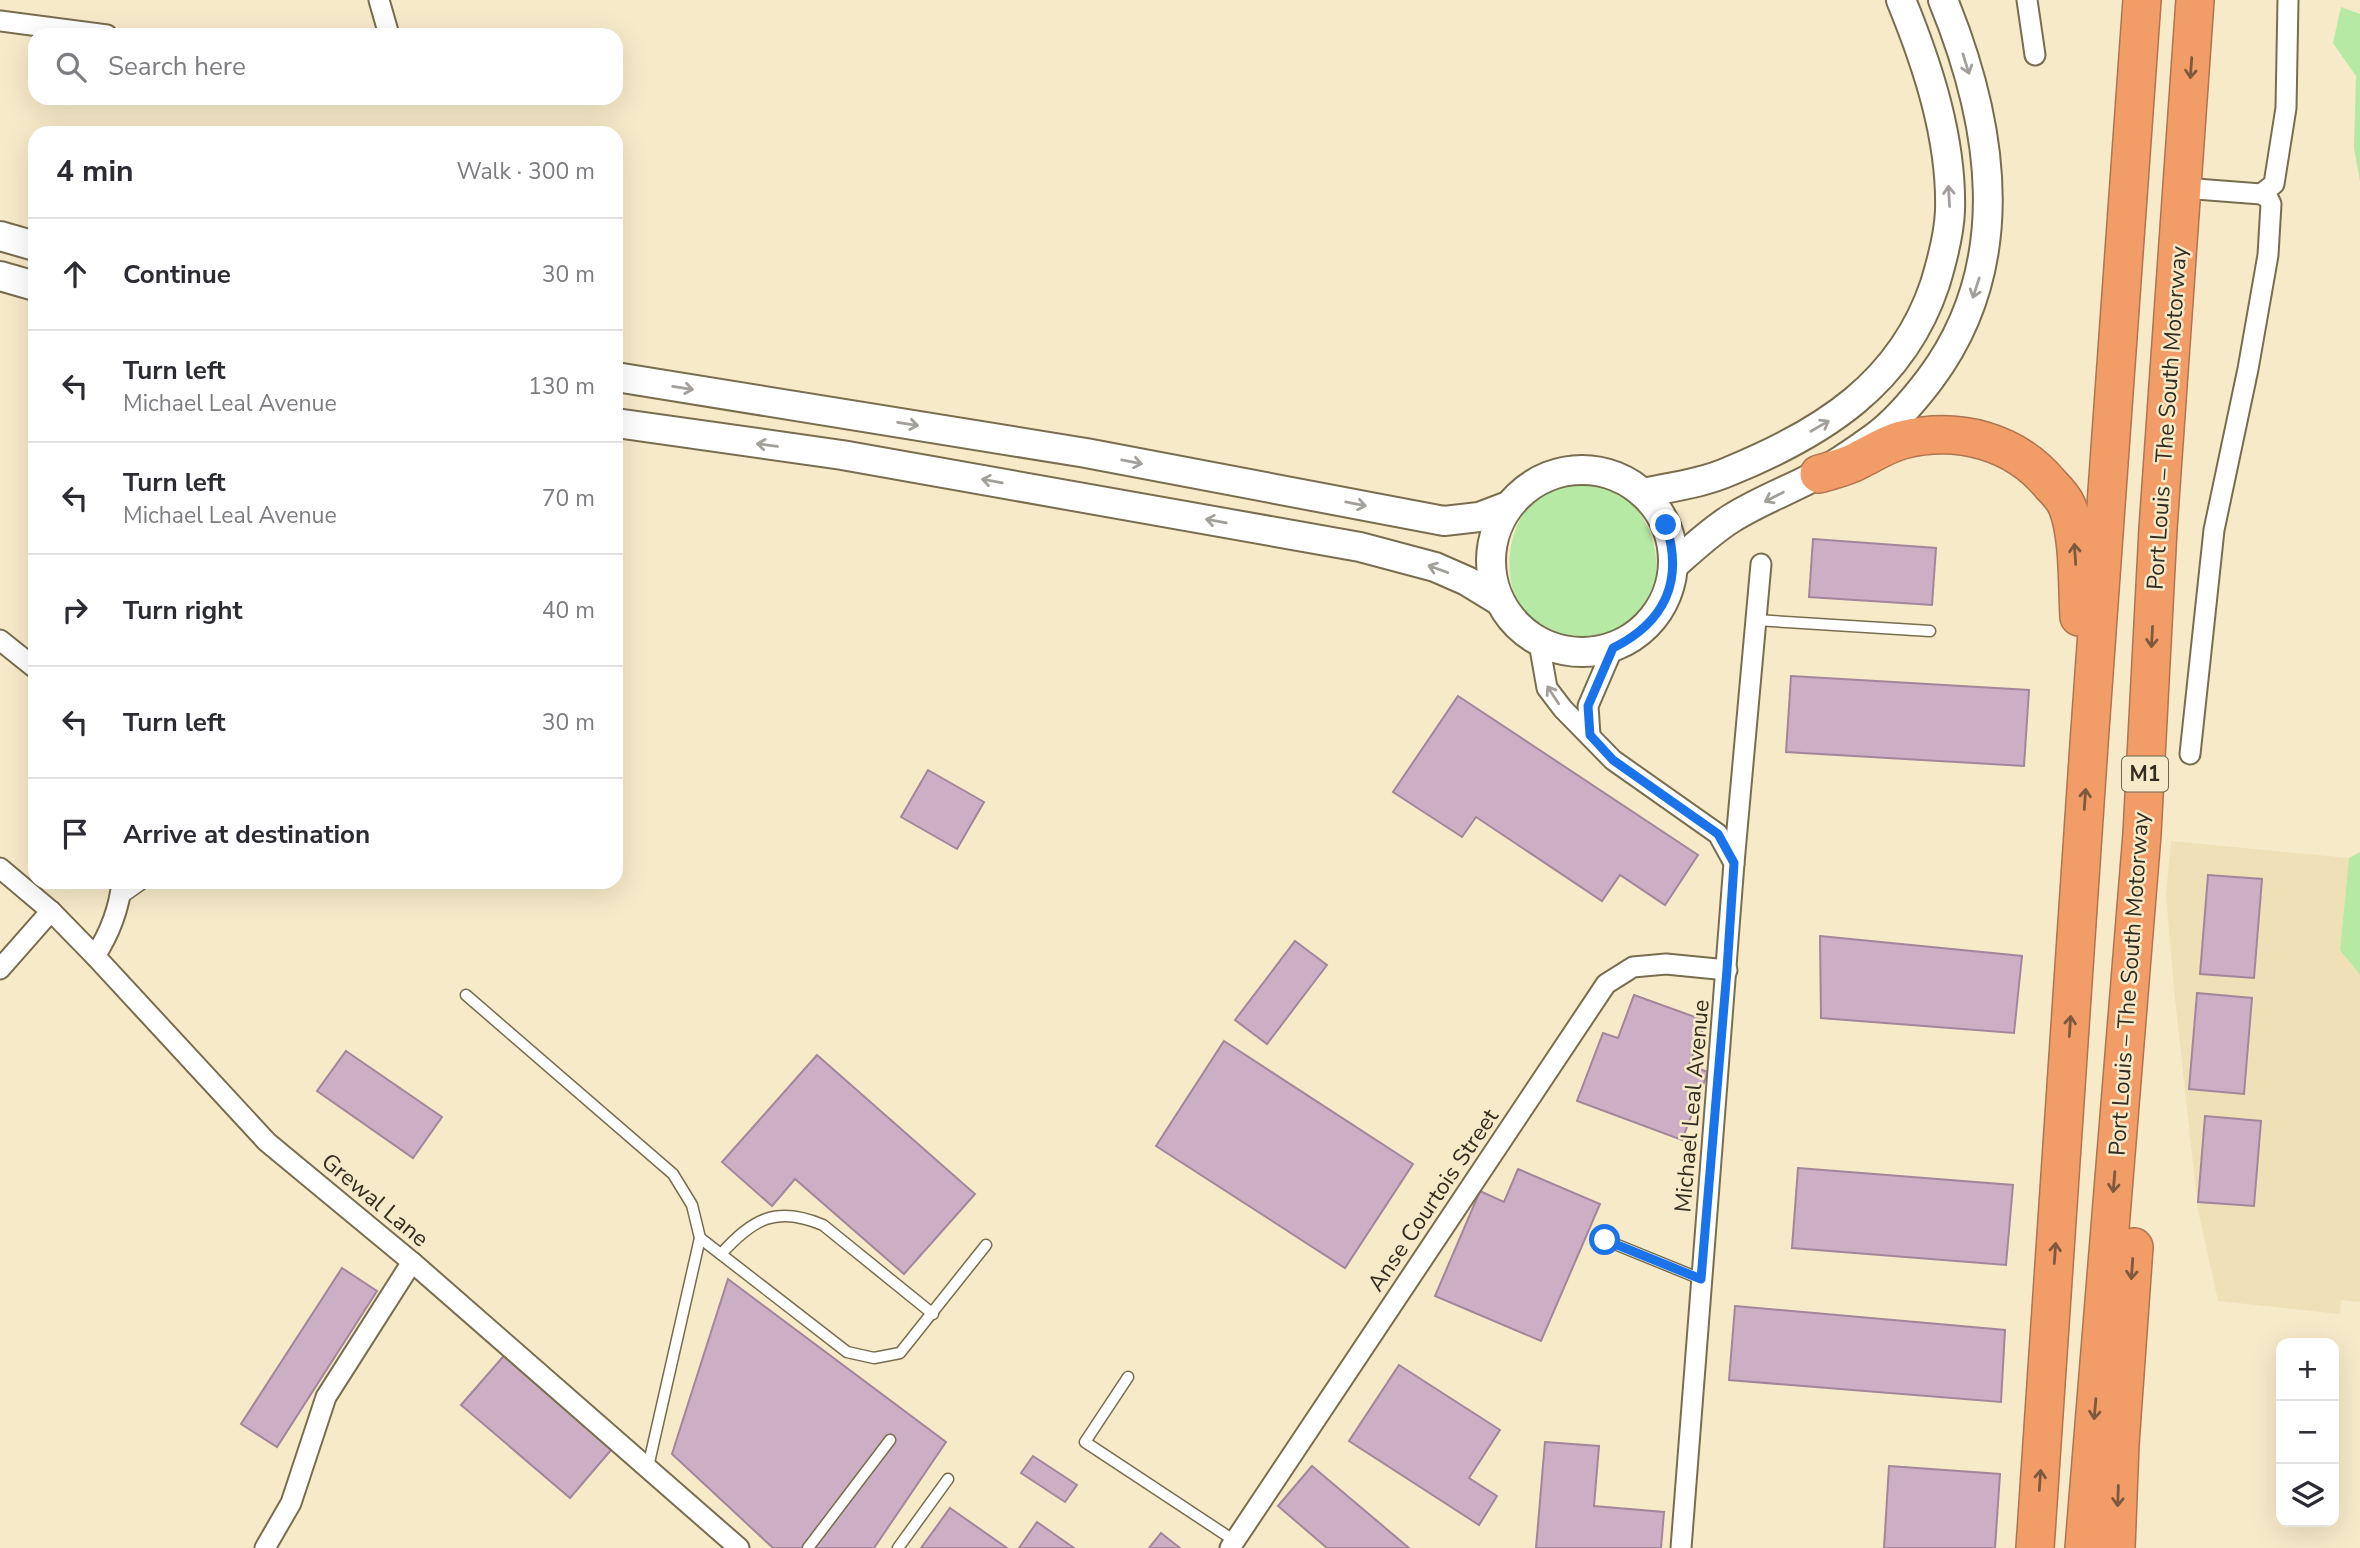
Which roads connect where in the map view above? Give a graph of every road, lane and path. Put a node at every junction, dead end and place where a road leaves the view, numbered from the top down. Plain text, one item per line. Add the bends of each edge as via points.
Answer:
1 (379, 0) edge
2 (1901, 0) edge
3 (1942, 0) edge
4 (2026, 0) edge
5 (2142, 0) edge
6 (2196, 0) edge
7 (2288, 0) edge
8 (0, 21) edge
9 (54, 28) edge
10 (387, 28) edge
11 (2035, 55) dead end
12 (2183, 188) junction
13 (2261, 194) junction
14 (0, 236) edge
15 (28, 244) edge
16 (0, 276) edge
17 (28, 284) edge
18 (623, 378) edge
19 (623, 424) edge
20 (1819, 474) junction
21 (1643, 493) junction
22 (1508, 506) junction
23 (1761, 564) dead end
24 (1674, 565) junction
25 (1498, 600) junction
26 (1756, 620) junction
27 (1930, 631) dead end
28 (0, 640) edge
29 (1539, 643) junction
30 (1613, 648) junction
31 (28, 661) edge
32 (1590, 735) junction
33 (2089, 744) junction
34 (2190, 754) dead end
35 (2142, 834) junction
36 (1734, 863) junction
37 (0, 868) edge
38 (121, 891) edge
39 (51, 911) junction
40 (95, 956) junction
41 (0, 969) edge
42 (1727, 970) junction
43 (466, 995) dead end
44 (700, 1238) junction
45 (1605, 1240) dead end
46 (986, 1245) dead end
47 (721, 1254) junction
48 (412, 1262) junction
49 (1701, 1279) junction
50 (933, 1314) junction
51 (1128, 1377) dead end
52 (890, 1440) dead end
53 (648, 1468) junction
54 (948, 1479) dead end
55 (1233, 1545) edge
56 (265, 1548) edge
57 (739, 1548) edge
58 (808, 1548) edge
59 (898, 1548) edge
60 (1681, 1548) edge
61 (2035, 1548) edge
62 (2084, 1548) edge
63 (2116, 1548) edge

1 - 10 street
21 -> 2 street via 1729,472 1783,447 1834,417 1883,376 1910,340 1943,260 1950,212 1947,158 1936,100
3 -> 20 street via 1967,66 1985,155 1988,215 1980,278 1962,329 1913,401 1878,435
4 - 11 street
5 - 33 highway, M1
6 -> 12 highway, Port Louis – The South Motorway / M1
7 - 13 street via 2286,108 2274,184
8 - 9 street
12 - 13 street
12 -> 35 highway, Port Louis – The South Motorway / M1
13 - 34 street via 2271,204 2268,256 2214,530
14 - 15 street
16 - 17 street
18 -> 22 street via 1086,453 1444,521 1479,517
25 -> 19 street via 1435,567 1360,547 842,455
20 -> 24 street via 1731,518
33 -> 20 highway via 2073,529 2067,504 2037,468 2003,446 1940,434 1899,441
21 - 22 street via 1598,471 1573,470 1526,488
21 - 24 street via 1666,525
22 - 25 street via 1496,527 1490,552
23 - 26 street, Michael Leal Avenue
24 - 30 street via 1671,586 1649,624
25 - 29 street via 1515,625
26 - 27 lane
26 - 36 street, Michael Leal Avenue
28 - 31 street
29 - 30 street via 1588,653
32 -> 29 street via 1548,688
30 - 32 street via 1588,706
32 - 36 street via 1613,760 1718,834
61 -> 33 highway, M1
35 -> 62 highway, Port Louis – The South Motorway / M1
35 -> 63 highway via 2153,978
36 - 42 street, Michael Leal Avenue
37 - 39 street, Grewal Lane
38 - 40 street via 106,939
39 - 40 street, Grewal Lane
39 - 41 street
40 - 48 street, Grewal Lane via 267,1142
42 - 49 street, Michael Leal Avenue
42 - 55 street, Anse Courtois Street via 1666,964 1633,967 1606,984
43 - 44 lane via 673,1174 692,1205
44 - 47 lane
44 - 53 lane
45 - 49 lane
46 - 50 lane
47 - 50 lane via 742,1231 769,1217 802,1216 823,1225
47 - 50 lane via 848,1352 874,1358 900,1353
48 - 53 street, Grewal Lane
48 - 56 street via 326,1397 291,1503
49 - 60 street, Michael Leal Avenue
51 - 55 lane via 1085,1442
52 - 58 lane
53 - 57 street, Grewal Lane
54 - 59 lane

